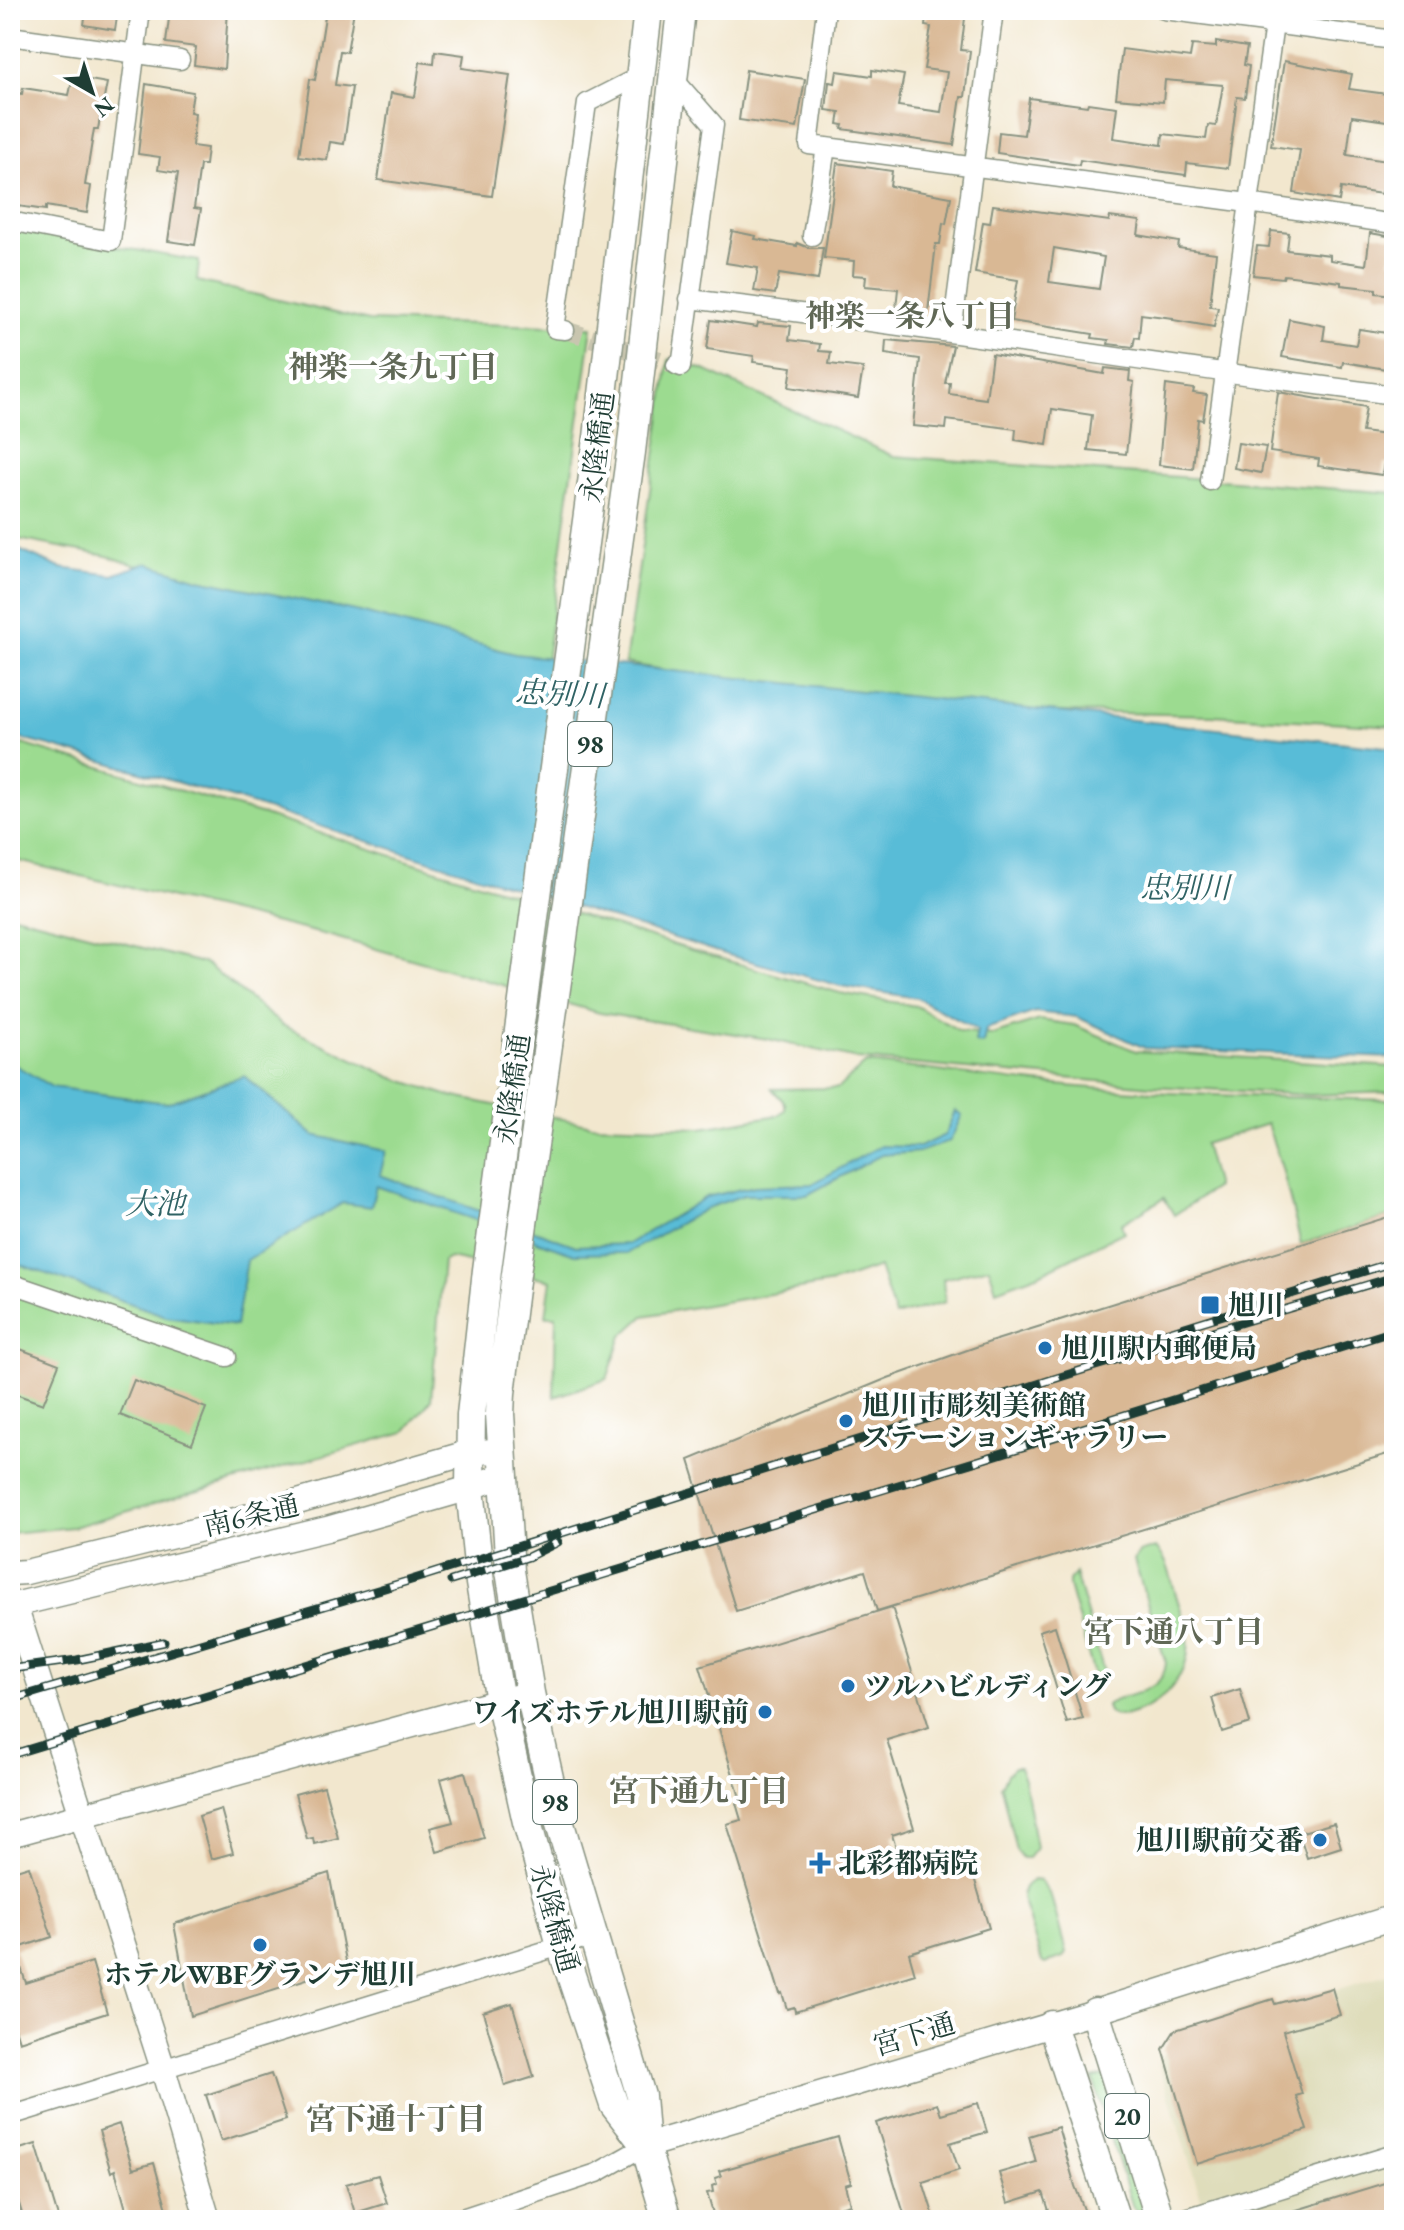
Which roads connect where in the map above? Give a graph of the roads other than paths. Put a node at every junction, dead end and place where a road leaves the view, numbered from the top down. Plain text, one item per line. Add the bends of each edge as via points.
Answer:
1 (141, 10) edge
2 (648, 10) edge
3 (681, 10) edge
4 (826, 10) edge
5 (994, 10) edge
6 (1164, 10) edge
7 (1275, 17) edge
8 (10, 36) edge
9 (1394, 40) edge
10 (135, 54) junction
11 (180, 60) dead end
12 (640, 76) junction
13 (673, 78) junction
14 (826, 147) junction
15 (974, 167) junction
16 (1248, 203) junction
17 (10, 221) edge
18 (1394, 224) edge
19 (812, 236) dead end
20 (689, 299) junction
21 (565, 330) dead end
22 (952, 332) junction
23 (676, 365) dead end
24 (1225, 374) junction
25 (1394, 395) edge
26 (1210, 481) dead end
27 (10, 1283) edge
28 (227, 1357) dead end
29 (471, 1452) junction
30 (502, 1463) junction
31 (470, 1488) junction
32 (10, 1573) edge
33 (12, 1606) edge
34 (530, 1693) junction
35 (500, 1701) junction
36 (82, 1815) junction
37 (10, 1835) edge
38 (1394, 1917) edge
39 (593, 1936) junction
40 (561, 1945) junction
41 (1095, 2012) junction
42 (1052, 2025) junction
43 (163, 2069) junction
44 (10, 2116) edge
45 (645, 2146) junction
46 (1394, 2154) edge
47 (208, 2220) edge
48 (456, 2220) edge
49 (667, 2220) edge
50 (1116, 2220) edge
51 (1160, 2220) edge
52 (1179, 2220) edge

1 - 10 street
2 - 12 main road, 永隆橋通 / 98
3 - 13 main road, 永隆橋通 / 98
4 - 14 street via 809,145
5 - 15 street
6 - 7 street
7 - 9 street
7 - 16 street
8 - 10 street
10 - 11 street
10 - 17 street via 111,241
12 - 21 street via 587,103 555,329
12 - 29 main road, 永隆橋通 / 98 via 597,446 487,1270
13 - 20 street via 714,125
13 - 30 main road, 永隆橋通 / 98 via 631,452 501,1393
14 - 15 street
14 - 19 street
15 - 16 street
15 - 22 street
16 - 18 street
16 - 24 street
20 - 22 street
20 - 23 street via 681,367
22 - 24 street
24 - 25 street
24 - 26 street
27 - 28 street
29 - 30 street, 南6条通
29 - 31 main road, 永隆橋通 / 98
29 - 32 street, 南6条通 via 218,1525
30 - 31 street, 南6条通
30 - 34 main road, 永隆橋通 / 98 via 510,1571
31 - 33 street, 南6条通 via 327,1529
31 - 35 main road, 永隆橋通 / 98
33 - 36 street
34 - 35 street
34 - 39 main road, 永隆橋通 / 98 via 557,1814
35 - 36 street
35 - 40 main road, 永隆橋通 / 98
36 - 37 street
36 - 43 street
38 - 41 street, 宮下通
39 - 40 street
39 - 45 main road, 永隆橋通 / 98 via 641,2096
40 - 43 street
40 - 45 main road, 永隆橋通 / 98 via 614,2105
41 - 42 street, 宮下通
41 - 51 main road, 20
42 - 45 street, 宮下通
42 - 50 main road, 20
43 - 44 street
43 - 47 street
45 - 48 street, 宮下通 via 597,2173
45 - 49 main road, 永隆橋通 / 98
46 - 52 street

